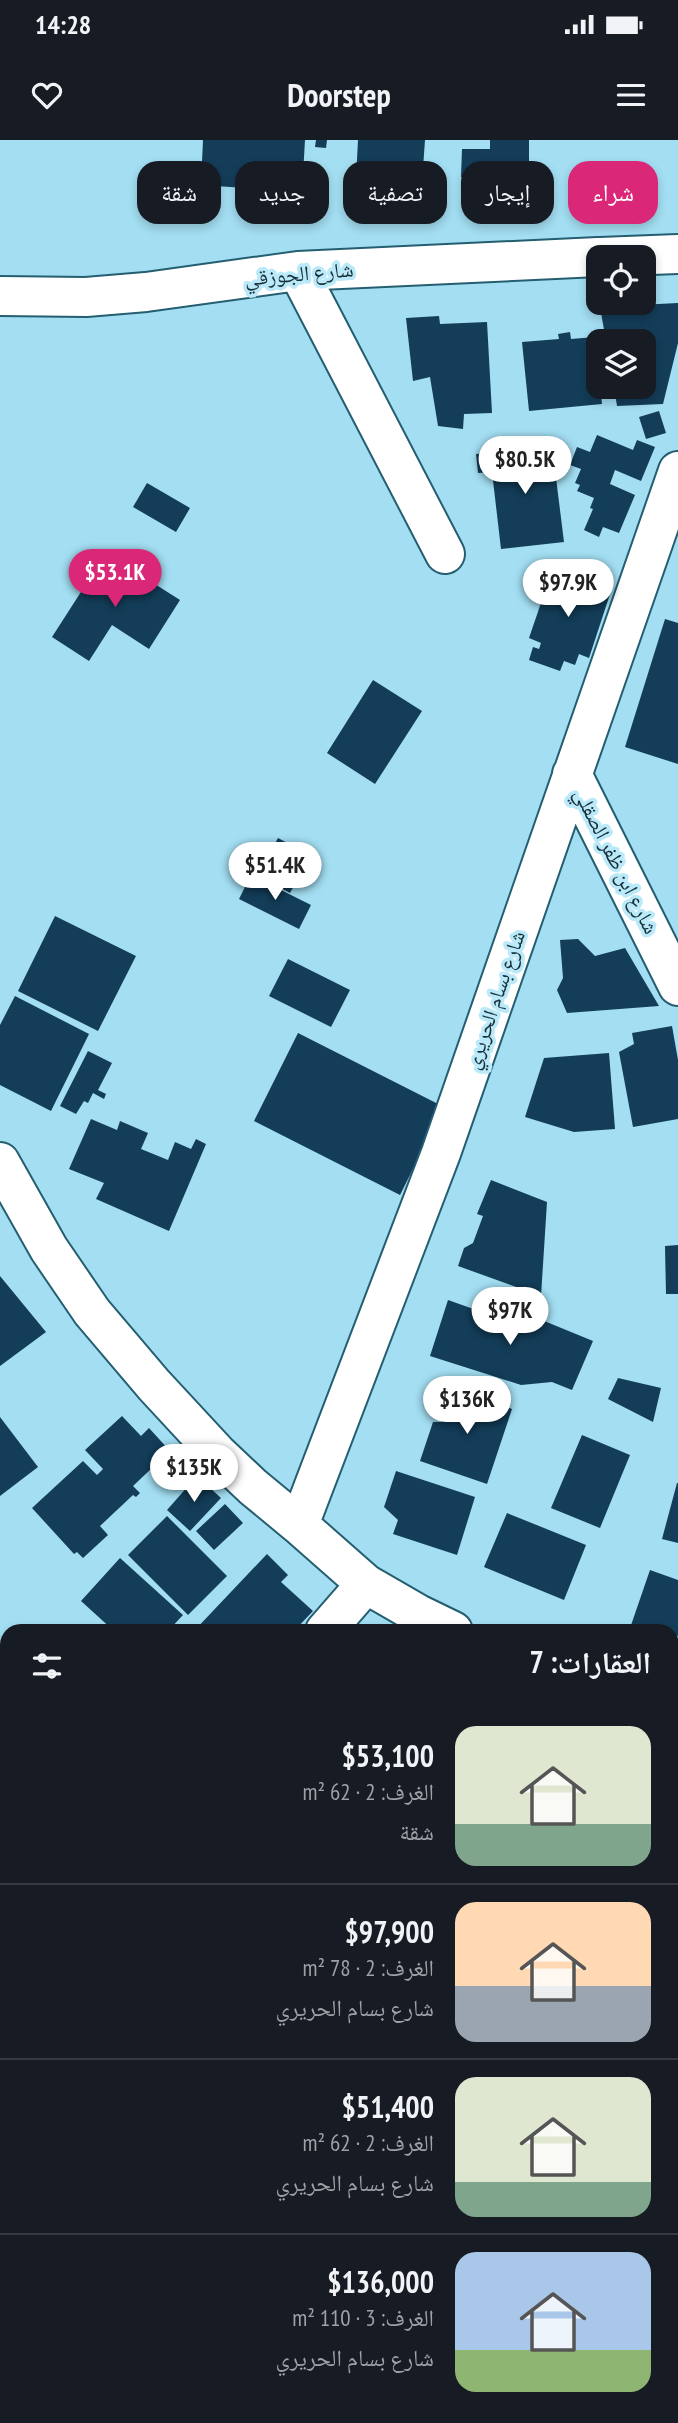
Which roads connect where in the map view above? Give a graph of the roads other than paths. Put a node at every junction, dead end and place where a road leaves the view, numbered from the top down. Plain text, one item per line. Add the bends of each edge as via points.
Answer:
1 (678, 254) edge
2 (656, 255) edge
3 (586, 258) edge
4 (298, 271) junction
5 (0, 296) edge
6 (678, 471) edge
7 (445, 554) dead end
8 (572, 774) junction
9 (678, 986) edge
10 (0, 1162) edge
11 (299, 1525) junction
12 (366, 1584) junction
13 (332, 1624) edge
14 (439, 1624) edge

1 - 2 street, شارع الجوزقي
3 - 4 street, شارع الجوزقي
4 - 5 street, شارع الجوزقي via 146,292
4 - 7 street
6 - 8 street, شارع بسام الحريري
8 - 9 street, شارع ابن ظفر الصقلي
8 - 11 street, شارع بسام الحريري via 441,1153
10 - 11 street via 49,1249 92,1312 217,1452
11 - 12 street
12 - 13 street
12 - 14 street

